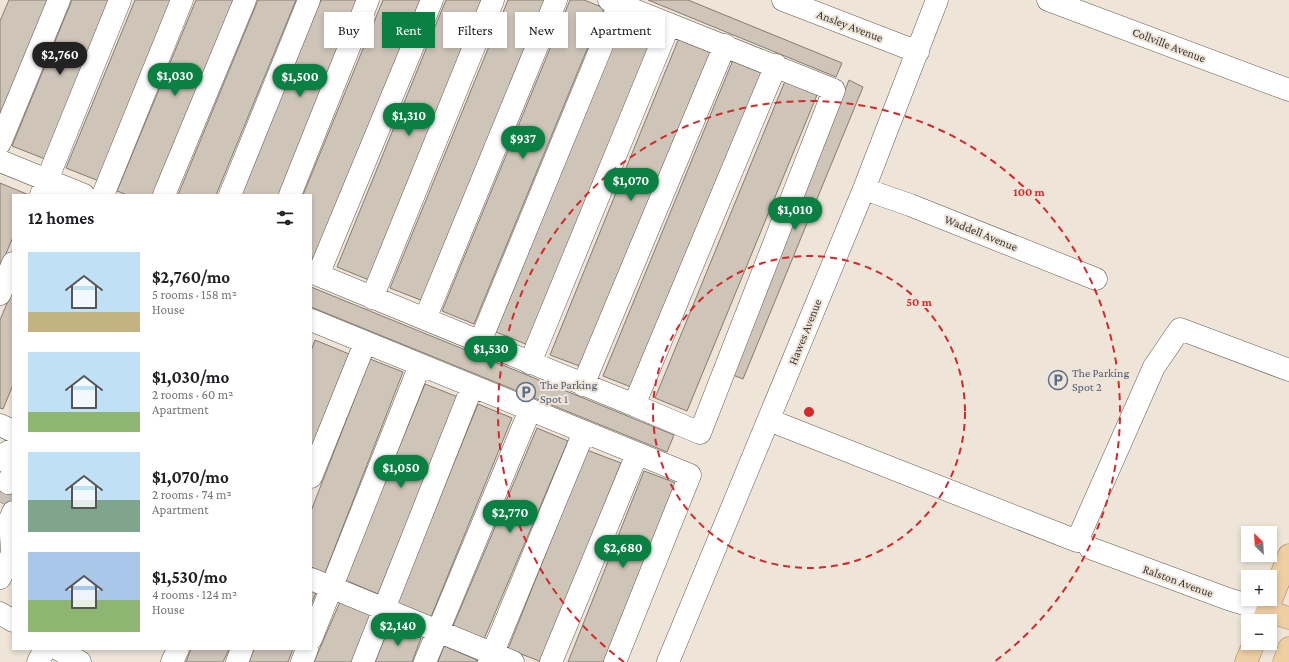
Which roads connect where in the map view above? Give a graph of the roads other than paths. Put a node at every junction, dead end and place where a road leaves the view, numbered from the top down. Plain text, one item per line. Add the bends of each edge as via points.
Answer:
1 (58, 0) edge
2 (120, 0) edge
3 (182, 0) edge
4 (245, 0) edge
5 (309, 0) edge
6 (368, 0) edge
7 (432, 0) edge
8 (493, 0) edge
9 (556, 0) edge
10 (783, 0) edge
11 (937, 0) edge
12 (1048, 0) edge
13 (614, 2) edge
14 (669, 25) junction
15 (725, 45) junction
16 (918, 52) junction
17 (776, 65) junction
18 (1289, 90) edge
19 (0, 143) edge
20 (0, 161) edge
21 (44, 187) edge
22 (864, 189) junction
23 (79, 194) edge
24 (103, 194) edge
25 (164, 194) edge
26 (230, 194) edge
27 (290, 194) edge
28 (12, 264) edge
29 (315, 274) edge
30 (1096, 280) dead end
31 (0, 294) edge
32 (372, 298) junction
33 (425, 319) junction
34 (312, 321) edge
35 (480, 342) junction
36 (365, 343) junction
37 (530, 363) junction
38 (420, 365) junction
39 (1289, 370) edge
40 (583, 385) junction
41 (472, 387) junction
42 (634, 405) junction
43 (530, 410) junction
44 (769, 420) junction
45 (584, 432) junction
46 (10, 433) edge
47 (0, 450) edge
48 (637, 454) junction
49 (0, 460) tunnel mouth
50 (312, 475) edge
51 (12, 514) edge
52 (0, 523) edge
53 (8, 545) edge
54 (1090, 548) dead end
55 (1289, 555) edge
56 (0, 578) edge
57 (312, 579) edge
58 (332, 588) junction
59 (384, 609) junction
60 (0, 613) edge
61 (1261, 614) edge
62 (1266, 614) edge
63 (1277, 617) edge
64 (1289, 618) edge
65 (12, 620) edge
66 (438, 631) junction
67 (312, 637) edge
68 (1289, 648) edge
69 (44, 650) edge
70 (60, 650) edge
71 (178, 650) edge
72 (242, 650) edge
73 (307, 650) edge
74 (1251, 650) edge
75 (491, 658) edge
76 (38, 662) edge
77 (80, 662) edge
78 (172, 662) edge
79 (237, 662) edge
80 (302, 662) edge
81 (363, 662) edge
82 (425, 662) edge
83 (513, 662) edge
84 (551, 662) edge
85 (615, 662) edge
86 (668, 662) edge
87 (1246, 662) edge
88 (1284, 662) edge

1 - 19 street
2 - 21 street
3 - 24 street
4 - 25 street
5 - 26 street
6 - 27 street
7 - 29 street
8 - 32 street
9 - 33 street
10 - 16 street, Ansley Avenue
11 - 16 street, Hawes Avenue
12 - 18 street, Collville Avenue
13 - 14 street
13 - 35 street
14 - 15 street
14 - 37 street
15 - 17 street
15 - 40 street
16 - 22 street, Hawes Avenue
17 - 42 street
17 - 42 street via 834,90 700,433
20 - 21 street
21 - 23 street
22 - 30 street, Waddell Avenue
22 - 44 street, Hawes Avenue
28 - 31 street
29 - 32 street
32 - 33 street
33 - 35 street
34 - 36 street
35 - 37 street
36 - 38 street
36 - 50 street
37 - 40 street
38 - 41 street
38 - 58 street
39 - 44 street via 1180,329 1154,367 1077,541
40 - 42 street
41 - 43 street
41 - 59 street
43 - 45 street
43 - 66 street
44 - 86 street, Hawes Avenue
45 - 48 street
45 - 75 street
46 - 47 street
46 - 49 street
48 - 84 street
48 - 85 street via 690,475
51 - 53 street
52 - 53 street
53 - 56 street
54 - 61 street, Ralston Avenue via 1228,599
55 - 62 main road
57 - 58 street
58 - 59 street
58 - 67 street
59 - 66 street
59 - 81 street
60 - 65 street
63 - 64 main road
66 - 75 street
66 - 82 street
68 - 88 main road
69 - 76 street
70 - 77 street
71 - 78 street
72 - 79 street
73 - 80 street
74 - 87 main road
75 - 83 street

